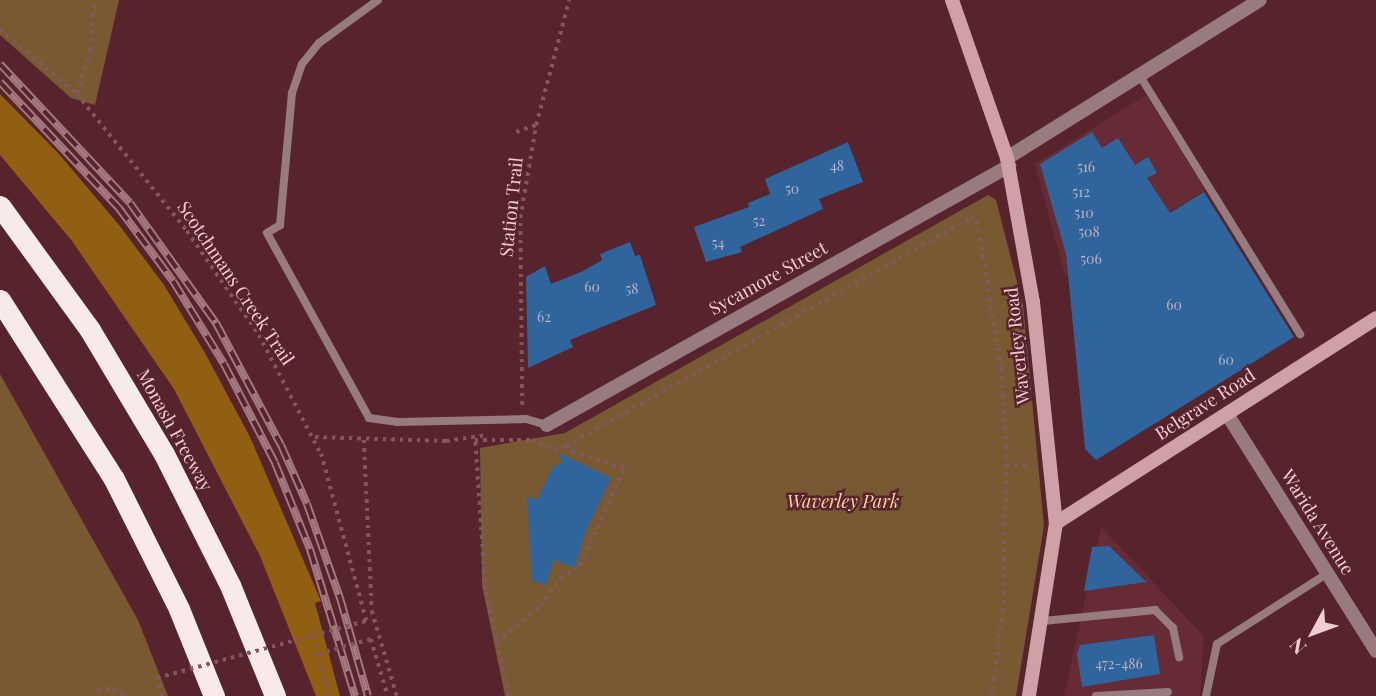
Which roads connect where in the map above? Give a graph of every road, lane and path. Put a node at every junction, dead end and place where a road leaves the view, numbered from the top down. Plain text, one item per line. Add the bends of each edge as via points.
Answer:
1 (94, 0) edge
2 (378, 0) edge
3 (569, 0) edge
4 (952, 0) edge
5 (1260, 0) edge
6 (0, 30) edge
7 (1140, 76) junction
8 (77, 94) junction
9 (536, 125) junction
10 (516, 132) dead end
11 (1008, 162) junction
12 (0, 206) edge
13 (0, 300) edge
14 (1376, 318) edge
15 (1300, 334) dead end
16 (1227, 414) junction
17 (526, 419) junction
18 (547, 425) joint
19 (315, 437) junction
20 (364, 440) junction
21 (395, 441) dead end
22 (566, 446) junction
23 (1048, 464) junction
24 (1006, 465) junction
25 (1056, 523) junction
26 (1328, 573) junction
27 (1043, 621) junction
28 (313, 638) junction
29 (496, 642) junction
30 (1376, 651) edge
31 (318, 654) junction
32 (1180, 657) dead end
33 (97, 690) dead end
34 (1168, 692) dead end
35 (128, 696) edge
36 (162, 696) edge
37 (214, 696) edge
38 (275, 696) edge
39 (329, 696) edge
40 (388, 696) edge
41 (397, 696) edge
42 (509, 696) edge
43 (992, 696) edge
44 (1029, 696) edge
45 (1096, 696) edge
46 (1206, 696) edge

1 - 8 path via 90,51
2 - 17 lane via 319,43 302,64 292,93 280,225 267,233 369,418 398,422
3 - 9 path, Station Trail
4 - 11 main road, Waverley Road
5 - 7 street, Sycamore Street
6 - 8 path, Scotchmans Creek Trail
7 - 11 street, Sycamore Street
7 - 15 lane
8 - 19 path, Scotchmans Creek Trail via 230,291
9 - 10 path
9 - 17 path, Station Trail via 520,218 518,353
11 - 18 street, Sycamore Street
11 - 23 main road, Waverley Road via 1033,302
12 - 38 highway, Monash Freeway via 90,330 164,454 230,585
13 - 37 highway via 114,479 179,609
14 - 16 main road, Belgrave Road
16 - 25 main road, Belgrave Road
16 - 26 street, Warida Avenue
17 - 18 lane
19 - 20 path
19 - 28 path, Scotchmans Creek Trail, bridge via 366,621
20 - 21 path
20 - 41 path via 372,611
22 - 24 path via 972,217 982,247 1001,368
22 - 29 path via 585,457 624,468 580,566 560,578 540,606
22 - 29 path via 553,449 533,440 475,440 485,590
23 - 24 path
23 - 25 main road, Waverley Road
24 - 43 path via 1003,610
25 - 27 main road, Waverley Road
26 - 30 street, Warida Avenue
26 - 46 lane via 1217,644
27 - 32 lane via 1155,610 1172,628
27 - 44 main road, Waverley Road
28 - 31 path
28 - 36 path, Scotchmans Creek Trail, bridge via 157,678
29 - 42 path
31 - 39 path
31 - 40 path, bridge via 371,639
33 - 35 path
34 - 45 lane

